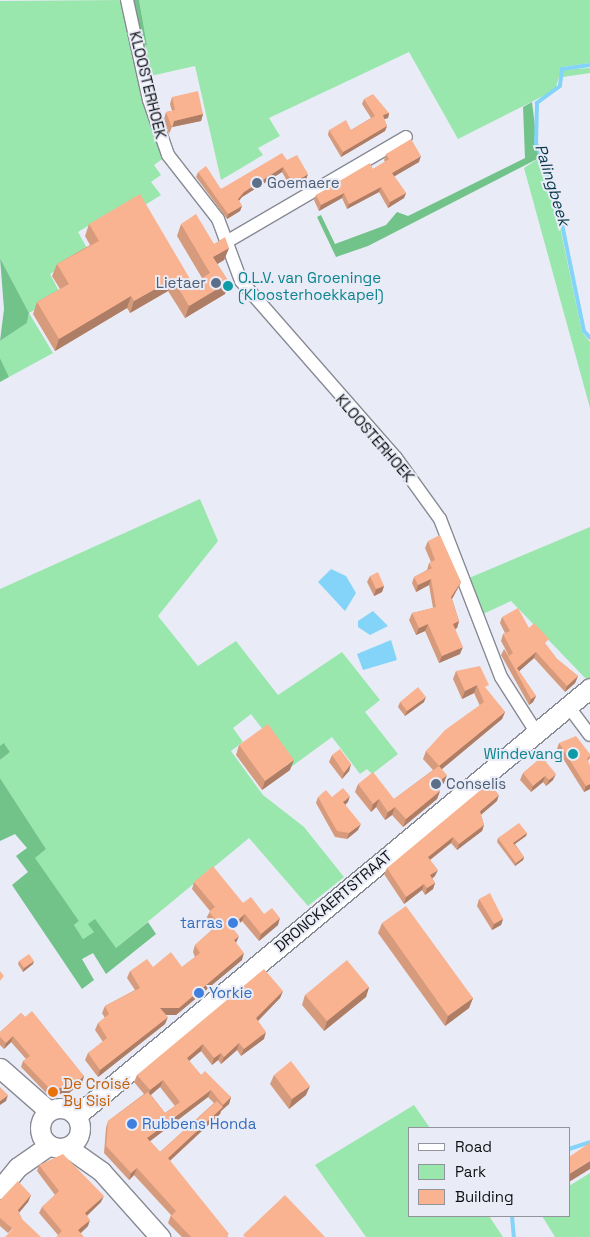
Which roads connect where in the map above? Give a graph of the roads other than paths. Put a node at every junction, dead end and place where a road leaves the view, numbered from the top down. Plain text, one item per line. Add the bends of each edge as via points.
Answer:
1 (128, 0) edge
2 (406, 138) dead end
3 (228, 241) junction
4 (590, 688) edge
5 (568, 706) junction
6 (536, 732) junction
7 (590, 734) edge
8 (0, 1068) edge
9 (76, 1116) junction
10 (54, 1133) junction
11 (0, 1189) edge
12 (160, 1237) edge

1 - 3 street, KLOOSTERHOEK via 160,137 168,156 218,219
2 - 3 street
3 - 6 street, KLOOSTERHOEK via 241,282 396,458 440,519 502,677
4 - 5 main road, DRONCKAERTSTRAAT
5 - 6 main road, DRONCKAERTSTRAAT
5 - 7 street
6 - 9 main road, DRONCKAERTSTRAAT
8 - 10 main road
9 - 10 main road
9 - 10 main road via 64,1108
10 - 11 main road
10 - 12 main road via 101,1171

